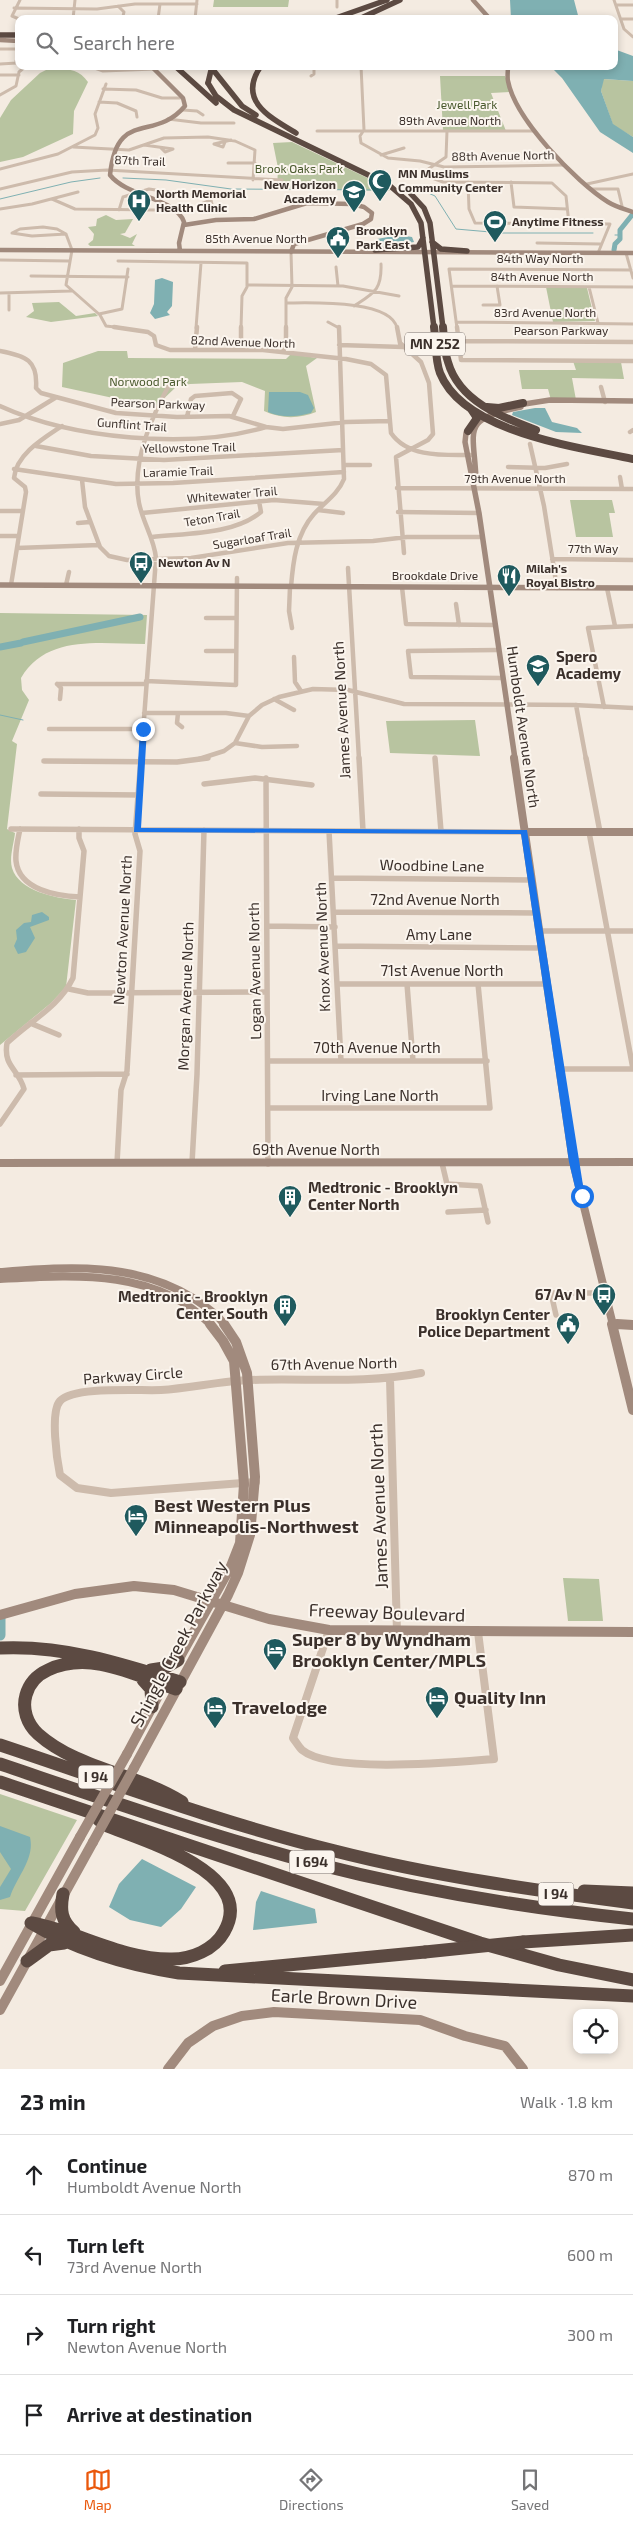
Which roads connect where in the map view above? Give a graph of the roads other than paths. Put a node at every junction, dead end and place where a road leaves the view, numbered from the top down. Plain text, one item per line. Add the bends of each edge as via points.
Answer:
1 (20, 0) edge
2 (75, 0) edge
3 (337, 0) edge
4 (387, 0) edge
5 (392, 0) edge
6 (400, 0) edge
7 (474, 0) edge
8 (614, 0) edge
9 (197, 2) edge
10 (160, 4) junction
11 (616, 5) junction
12 (633, 5) edge
13 (118, 6) junction
14 (337, 7) dead end
15 (14, 8) junction
16 (76, 9) junction
17 (74, 15) edge
18 (123, 15) edge
19 (159, 15) edge
20 (195, 15) edge
21 (346, 15) edge
22 (357, 15) edge
23 (368, 15) edge
24 (375, 15) edge
25 (487, 15) edge
26 (15, 18) edge
27 (621, 19) junction
28 (633, 19) edge
29 (0, 32) edge
30 (15, 32) edge
31 (633, 37) edge
32 (0, 40) edge
33 (15, 41) edge
34 (0, 50) edge
35 (15, 52) edge
36 (15, 63) edge
37 (0, 64) edge
38 (22, 70) edge
39 (103, 70) edge
40 (122, 70) edge
41 (155, 70) edge
42 (180, 70) edge
43 (210, 70) edge
44 (214, 70) edge
45 (259, 70) edge
46 (314, 70) edge
47 (361, 70) edge
48 (507, 70) edge
49 (18, 75) junction
50 (0, 76) edge
51 (312, 76) dead end
52 (106, 84) dead end
53 (103, 89) junction
54 (0, 95) edge
55 (183, 98) junction
56 (99, 102) junction
57 (183, 110) junction
58 (203, 115) dead end
59 (242, 115) junction
60 (137, 117) dead end
61 (168, 119) junction
62 (234, 123) dead end
63 (364, 130) junction
64 (317, 131) dead end
65 (447, 131) junction
66 (535, 131) junction
67 (232, 140) junction
68 (311, 141) junction
69 (225, 142) dead end
70 (144, 145) junction
71 (73, 147) junction
72 (161, 148) dead end
73 (404, 148) dead end
74 (114, 150) junction
75 (381, 155) junction
76 (228, 163) dead end
77 (255, 163) junction
78 (436, 164) junction
79 (565, 165) junction
80 (0, 169) edge
81 (110, 170) junction
82 (633, 174) edge
83 (254, 180) junction
84 (282, 180) dead end
85 (468, 182) junction
86 (511, 182) junction
87 (587, 184) junction
88 (0, 189) edge
89 (592, 189) junction
90 (78, 192) dead end
91 (136, 192) junction
92 (52, 200) junction
93 (212, 200) dead end
94 (619, 207) junction
95 (169, 208) junction
96 (0, 209) edge
97 (567, 209) junction
98 (120, 210) junction
99 (633, 212) edge
100 (569, 224) junction
101 (184, 225) junction
102 (67, 234) junction
103 (423, 237) junction
104 (432, 242) junction
105 (538, 243) dead end
106 (294, 244) junction
107 (602, 244) junction
108 (181, 246) junction
109 (0, 249) edge
110 (71, 249) junction
111 (330, 250) junction
112 (375, 250) junction
113 (291, 251) junction
114 (425, 251) junction
115 (467, 251) junction
116 (389, 252) junction
117 (434, 252) junction
118 (512, 253) junction
119 (598, 253) junction
120 (626, 253) junction
121 (633, 253) edge
122 (0, 260) edge
123 (69, 261) junction
124 (118, 261) dead end
125 (201, 263) junction
126 (381, 264) dead end
127 (336, 267) dead end
128 (128, 269) dead end
129 (631, 270) junction
130 (427, 271) junction
131 (31, 276) dead end
132 (66, 276) junction
133 (128, 277) junction
134 (633, 278) edge
135 (246, 285) junction
136 (292, 285) junction
137 (338, 286) junction
138 (452, 286) junction
139 (497, 286) junction
140 (590, 287) junction
141 (633, 287) edge
142 (71, 291) junction
143 (376, 291) junction
144 (0, 293) edge
145 (9, 293) junction
146 (399, 296) dead end
147 (286, 303) junction
148 (482, 305) dead end
149 (354, 306) junction
150 (9, 310) dead end
151 (99, 314) junction
152 (328, 322) dead end
153 (456, 322) junction
154 (598, 323) junction
155 (633, 324) edge
156 (108, 327) junction
157 (100, 330) dead end
158 (459, 341) junction
159 (633, 342) edge
160 (339, 345) junction
161 (160, 347) junction
162 (403, 347) junction
163 (152, 350) dead end
164 (195, 350) junction
165 (241, 350) junction
166 (0, 351) edge
167 (283, 352) junction
168 (339, 358) junction
169 (633, 361) edge
170 (172, 380) dead end
171 (602, 387) dead end
172 (452, 392) junction
173 (55, 398) junction
174 (604, 401) junction
175 (633, 401) edge
176 (523, 403) junction
177 (480, 404) junction
178 (0, 406) edge
179 (490, 415) junction
180 (26, 416) junction
181 (155, 416) junction
182 (233, 416) junction
183 (187, 417) junction
184 (390, 421) junction
185 (343, 422) junction
186 (480, 423) junction
187 (500, 423) junction
188 (0, 424) edge
189 (62, 426) junction
190 (266, 427) junction
191 (468, 430) junction
192 (147, 437) junction
193 (530, 444) dead end
194 (36, 446) junction
195 (412, 448) junction
196 (343, 450) junction
197 (633, 452) edge
198 (471, 454) junction
199 (141, 459) junction
200 (633, 459) edge
201 (567, 464) dead end
202 (344, 465) junction
203 (370, 465) dead end
204 (508, 467) dead end
205 (536, 468) junction
206 (14, 469) junction
207 (344, 472) junction
208 (620, 476) dead end
209 (82, 480) junction
210 (136, 484) junction
211 (397, 488) junction
212 (476, 489) junction
213 (539, 489) junction
214 (622, 489) junction
215 (633, 489) edge
216 (259, 501) junction
217 (324, 504) junction
218 (23, 510) junction
219 (318, 510) junction
220 (0, 511) edge
221 (398, 512) junction
222 (142, 513) junction
223 (342, 513) dead end
224 (479, 513) junction
225 (90, 522) junction
226 (78, 523) dead end
227 (0, 536) edge
228 (19, 536) junction
229 (152, 537) junction
230 (403, 537) junction
231 (481, 537) junction
232 (299, 542) junction
233 (99, 545) junction
234 (17, 548) junction
235 (404, 553) dead end
236 (552, 558) junction
237 (155, 560) junction
238 (633, 560) edge
239 (348, 568) dead end
240 (69, 572) dead end
241 (237, 578) dead end
242 (0, 585) edge
243 (10, 585) junction
244 (66, 585) junction
245 (152, 586) junction
246 (236, 586) junction
247 (291, 586) junction
248 (348, 587) junction
249 (402, 587) junction
250 (489, 588) junction
251 (557, 588) junction
252 (607, 588) junction
253 (633, 588) edge
254 (456, 604) dead end
255 (206, 618) dead end
256 (236, 618) junction
257 (459, 625) junction
258 (494, 625) junction
259 (616, 626) junction
260 (633, 626) edge
261 (292, 628) dead end
262 (498, 650) junction
263 (206, 651) dead end
264 (236, 651) junction
265 (294, 658) dead end
266 (502, 678) junction
267 (146, 683) junction
268 (302, 691) junction
269 (355, 692) junction
270 (60, 699) dead end
271 (274, 699) junction
272 (506, 705) junction
273 (576, 705) junction
274 (604, 707) junction
275 (633, 708) edge
276 (294, 710) dead end
277 (144, 713) junction
278 (178, 713) junction
279 (250, 716) junction
280 (182, 727) dead end
281 (49, 729) dead end
282 (143, 729) junction
283 (235, 743) junction
284 (297, 746) dead end
285 (434, 758) dead end
286 (44, 761) dead end
287 (141, 762) junction
288 (266, 778) junction
289 (204, 784) dead end
290 (312, 785) dead end
291 (41, 794) dead end
292 (139, 795) junction
293 (11, 829) dead end
294 (20, 829) junction
295 (79, 829) junction
296 (137, 830) junction
297 (204, 830) junction
298 (265, 830) junction
299 (329, 831) junction
300 (363, 831) junction
301 (441, 831) junction
302 (524, 832) junction
303 (589, 832) junction
304 (600, 832) junction
305 (633, 832) edge
306 (333, 878) junction
307 (532, 880) junction
308 (80, 897) junction
309 (334, 912) junction
310 (536, 913) junction
311 (267, 926) junction
312 (335, 927) junction
313 (539, 930) junction
314 (607, 930) junction
315 (633, 930) edge
316 (336, 946) junction
317 (542, 948) junction
318 (337, 984) junction
319 (406, 984) junction
320 (478, 984) junction
321 (547, 984) junction
322 (69, 989) junction
323 (199, 992) junction
324 (267, 992) junction
325 (132, 993) junction
326 (30, 1023) junction
327 (59, 1035) dead end
328 (268, 1061) junction
329 (341, 1061) junction
330 (413, 1061) junction
331 (487, 1061) junction
332 (560, 1069) junction
333 (633, 1069) edge
334 (127, 1074) junction
335 (16, 1076) junction
336 (269, 1108) junction
337 (0, 1124) edge
338 (574, 1162) junction
339 (633, 1162) edge
340 (0, 1163) edge
341 (117, 1163) junction
342 (442, 1163) junction
343 (192, 1164) junction
344 (268, 1164) junction
345 (486, 1210) junction
346 (448, 1212) dead end
347 (488, 1222) dead end
348 (0, 1272) edge
349 (120, 1275) junction
350 (0, 1279) edge
351 (605, 1293) junction
352 (556, 1315) dead end
353 (612, 1324) junction
354 (633, 1325) edge
355 (421, 1373) dead end
356 (390, 1379) junction
357 (247, 1380) junction
358 (236, 1381) junction
359 (633, 1410) edge
360 (256, 1482) junction
361 (244, 1484) junction
362 (211, 1601) junction
363 (223, 1604) junction
364 (0, 1615) edge
365 (330, 1630) junction
366 (397, 1632) junction
367 (478, 1632) junction
368 (633, 1632) edge
369 (6, 1648) edge
370 (178, 1660) junction
371 (138, 1672) junction
372 (172, 1684) junction
373 (152, 1707) junction
374 (0, 1745) edge
375 (0, 1764) edge
376 (0, 1782) edge
377 (193, 1809) junction
378 (89, 1812) junction
379 (480, 1882) junction
380 (633, 1893) edge
381 (63, 1894) junction
382 (633, 1903) edge
383 (633, 1919) edge
384 (40, 1927) junction
385 (633, 1935) edge
386 (91, 1946) junction
387 (27, 1961) junction
388 (167, 1972) junction
389 (633, 1980) edge
390 (0, 1981) edge
391 (633, 1996) edge
392 (0, 2010) edge
393 (168, 2069) edge
394 (523, 2069) edge

1 - 15 street
2 - 16 street
3 - 14 street
4 - 21 highway
5 - 22 highway
6 - 23 highway
6 - 24 highway
7 - 25 street
8 - 11 street
9 - 10 street
9 - 20 street
10 - 13 street
10 - 19 street
11 - 12 street
11 - 27 street
13 - 16 street
13 - 18 street
15 - 16 street
15 - 26 street
16 - 17 street
27 - 28 street
27 - 31 street
29 - 30 highway
32 - 33 street
34 - 35 street
36 - 37 street
38 - 49 street
39 - 40 street
41 - 55 street
42 - 59 highway via 220,105
43 - 59 highway, bridge via 208,83 216,96
44 - 68 highway via 242,106 268,122
45 - 68 highway via 251,90 260,108 269,117
46 - 51 street
47 - 63 street
48 - 66 street via 509,86
49 - 50 street
49 - 54 street via 16,86
52 - 53 street
53 - 55 street via 136,90 162,98
53 - 56 street
55 - 57 street
56 - 60 street via 124,105 136,112
56 - 71 street via 95,115 97,131
57 - 58 street
57 - 61 street
59 - 103 highway, MN 252 via 395,188 417,211
61 - 62 street via 220,125
61 - 74 street via 126,133 117,140
63 - 64 street, 89th Avenue North
63 - 65 street, 89th Avenue North
63 - 75 street via 360,136 361,144
65 - 66 street, 89th Avenue North
65 - 78 street via 446,156
66 - 79 street
67 - 69 street
67 - 70 street via 175,137
67 - 77 street via 254,149
68 - 104 highway, MN 252 via 410,193 427,213
70 - 72 street
70 - 74 street via 131,150
71 - 74 street
71 - 80 street via 26,164
73 - 75 street
74 - 81 street
75 - 78 street, 88th Avenue North
76 - 77 street
77 - 83 street
78 - 79 street, 88th Avenue North via 447,167
78 - 85 street via 421,172 423,175 440,181
79 - 87 street
81 - 83 street, 87th Trail
81 - 88 street, 87th Trail via 63,173
81 - 91 street via 115,182
82 - 87 street
83 - 84 street, 87th Trail
85 - 86 street
85 - 100 street via 469,209 476,224
86 - 97 street via 553,184 564,194
86 - 97 street via 514,207
87 - 89 street
89 - 94 street
89 - 94 street via 618,189 622,206
90 - 92 street
91 - 93 street via 151,189
91 - 95 street
91 - 98 street via 122,198
92 - 96 street
92 - 98 street via 72,209
94 - 99 street
95 - 98 street
95 - 101 street via 183,218
97 - 100 street
100 - 107 street via 610,224
101 - 106 street via 254,219 307,203 349,204 372,213 371,219 361,224
101 - 108 street
102 - 102 street via 53,228 18,228 12,232 32,236
102 - 110 street
103 - 112 highway via 418,247
103 - 114 highway, MN 252
104 - 115 highway via 443,249
104 - 117 highway, MN 252
105 - 107 street
106 - 111 street via 300,249
106 - 113 street
107 - 119 street
108 - 110 street, 85th Avenue North
108 - 113 street, 85th Avenue North
108 - 113 street, 85th Avenue North
109 - 110 street, 85th Avenue North
110 - 123 street
111 - 112 street, 85th Avenue North
111 - 113 street, 85th Avenue North
112 - 114 street, 85th Avenue North
113 - 116 street, 85th Avenue North
113 - 136 street
114 - 116 street, 85th Avenue North
114 - 117 street, 85th Avenue North
114 - 130 highway, MN 252
115 - 117 street, 85th Avenue North
115 - 118 street, 85th Avenue North
116 - 130 highway via 418,255
117 - 118 street, 85th Avenue North
117 - 177 highway, MN 252 via 449,369 460,386
118 - 119 street, 85th Avenue North
119 - 120 street, 85th Avenue North
120 - 121 street, 85th Avenue North
120 - 129 street
122 - 123 street
123 - 132 street
124 - 125 street
125 - 135 street via 247,263
125 - 164 street
126 - 143 street via 382,282
127 - 137 street
128 - 133 street
129 - 134 street
129 - 138 street, 84th Way North via 449,269
130 - 172 highway, MN 252 via 438,363 441,376
131 - 132 street
132 - 133 street
132 - 142 street via 66,285
133 - 151 street via 122,309
135 - 136 street
135 - 165 street via 242,296
136 - 137 street
136 - 147 street
137 - 143 street
138 - 139 street, 84th Avenue North
138 - 153 street
139 - 140 street, 84th Avenue North
139 - 148 street via 500,305
140 - 141 street, 84th Avenue North
140 - 154 street
142 - 145 street
142 - 151 street
143 - 146 street
143 - 149 street
144 - 145 street
145 - 150 street
147 - 149 street
147 - 167 street via 286,344
149 - 162 street via 394,321
151 - 156 street
152 - 160 street via 338,326
153 - 154 street, 83rd Avenue North
153 - 158 street
154 - 155 street, 83rd Avenue North
156 - 157 street
156 - 161 street via 148,332
158 - 159 street, Pearson Parkway
158 - 169 street via 461,360
160 - 162 street
160 - 168 street
161 - 163 street
161 - 164 street, 82nd Avenue North
162 - 195 street via 421,362 430,386 433,434
164 - 165 street, 82nd Avenue North
165 - 167 street, 82nd Avenue North
166 - 173 street, Pearson Parkway via 23,358 32,365 37,372 38,391
167 - 168 street, 82nd Avenue North
168 - 184 street via 366,362 384,372
168 - 185 street
170 - 181 street, Newton Avenue North via 164,391
171 - 174 street
172 - 179 highway, MN 252
172 - 191 highway via 476,414 477,418
173 - 180 street
173 - 181 street, Pearson Parkway via 116,413
174 - 175 street
174 - 176 street
174 - 179 street via 539,404
176 - 177 highway via 497,408
176 - 179 street
177 - 179 highway, MN 252
178 - 180 street, Gunflint Trail
179 - 186 street
179 - 187 highway, MN 252
179 - 191 street
179 - 197 highway, MN 252 via 550,434
180 - 188 street
180 - 189 street, Gunflint Trail
181 - 183 street, Pearson Parkway
181 - 192 street, Newton Avenue North
182 - 183 street, Pearson Parkway
182 - 183 street via 241,399 232,393 196,396 191,400
182 - 190 street, Pearson Parkway
184 - 185 street, Pearson Parkway
184 - 195 street via 392,436
185 - 190 street, Pearson Parkway via 290,430
185 - 196 street
186 - 187 highway
186 - 198 street, Humboldt Avenue North via 472,434
187 - 200 highway, MN 252 via 553,442
189 - 192 street, Gunflint Trail via 101,434
189 - 194 street
190 - 192 street, Gunflint Trail via 227,436
191 - 198 street, Humboldt Avenue North via 465,436
192 - 199 street, Newton Avenue North
193 - 205 street
194 - 199 street, Yellowstone Trail via 91,456
194 - 206 street
195 - 198 street via 430,454
195 - 211 street via 396,457
196 - 199 street, Yellowstone Trail via 201,459
196 - 202 street
198 - 212 street, Humboldt Avenue North
199 - 210 street, Newton Avenue North
201 - 205 street
202 - 203 street
202 - 207 street
204 - 205 street
205 - 213 street
206 - 209 street, Laramie Trail
206 - 218 street via 14,478 26,489
207 - 210 street, Laramie Trail
207 - 217 street via 342,484
208 - 214 street
209 - 210 street, Laramie Trail
209 - 225 street via 83,499
210 - 222 street, Newton Avenue North
211 - 212 street, 79th Avenue North
211 - 221 street
212 - 213 street, 79th Avenue North
212 - 224 street, Humboldt Avenue North
213 - 214 street, 79th Avenue North
213 - 236 street
214 - 215 street, 79th Avenue North
216 - 217 street, Whitewater Trail via 297,500
216 - 222 street, Whitewater Trail
216 - 229 street, Teton Trail via 261,512 246,522
217 - 219 street
218 - 220 street
218 - 228 street
219 - 223 street
219 - 232 street via 306,525
221 - 224 street
221 - 230 street
222 - 229 street, Newton Avenue North
224 - 231 street, Humboldt Avenue North
225 - 226 street
225 - 233 street
227 - 228 street
228 - 234 street
229 - 237 street, Newton Avenue North
230 - 231 street, Sugarloaf Trail
230 - 232 street, Sugarloaf Trail via 373,541
230 - 235 street
231 - 250 street, Humboldt Avenue North
232 - 237 street, Sugarloaf Trail
232 - 247 street
233 - 234 street
233 - 237 street, Sugarloaf Trail via 104,553 114,558
234 - 243 street
236 - 238 street, 77th Way
236 - 251 street
237 - 245 street, Newton Avenue North
239 - 248 street, James Avenue North
240 - 244 street
241 - 246 street
242 - 243 street, Brookdale Drive
243 - 244 street, Brookdale Drive
244 - 245 street, Brookdale Drive
245 - 246 street, Brookdale Drive
245 - 267 street, Newton Avenue North
246 - 247 street, Brookdale Drive
246 - 256 street
247 - 248 street, Brookdale Drive
247 - 261 street via 289,611
248 - 249 street, Brookdale Drive
248 - 269 street, James Avenue North
249 - 250 street, Brookdale Drive
249 - 257 street via 406,624
250 - 251 street, Brookdale Drive
250 - 258 street, Humboldt Avenue North
251 - 252 street, Brookdale Drive
252 - 253 street, Brookdale Drive
252 - 259 street
254 - 257 street
255 - 256 street
256 - 264 street
257 - 258 street
258 - 262 street, Humboldt Avenue North
259 - 260 street
259 - 274 street via 588,628
262 - 266 street, Humboldt Avenue North
262 - 266 street via 408,650 411,677
263 - 264 street
264 - 267 street via 236,685
265 - 268 street via 296,682
266 - 272 street, Humboldt Avenue North
267 - 270 street via 57,684 61,688
267 - 277 street, Newton Avenue North
268 - 269 street via 330,689
268 - 271 street
269 - 272 street via 404,704
269 - 300 street, James Avenue North
271 - 276 street
271 - 279 street
272 - 273 street
272 - 302 street, Humboldt Avenue North
273 - 274 street
273 - 304 street
274 - 275 street
277 - 278 street
277 - 282 street, Newton Avenue North
278 - 279 street
278 - 280 street via 177,723
279 - 283 street
281 - 282 street
282 - 287 street, Newton Avenue North
283 - 284 street via 262,748
283 - 287 street via 217,755 198,760
285 - 301 street
286 - 287 street
287 - 292 street, Newton Avenue North
288 - 289 street via 244,778 215,786
288 - 290 street
288 - 298 street, Logan Avenue North
291 - 292 street
292 - 296 street, Newton Avenue North
293 - 294 street
294 - 295 street
294 - 308 street via 16,866 23,878 58,896
295 - 296 street
295 - 308 street via 84,847
296 - 297 street
296 - 325 street, Newton Avenue North via 135,837 140,851
297 - 298 street
297 - 323 street, Morgan Avenue North
298 - 299 street
298 - 311 street, Logan Avenue North
299 - 300 street
299 - 306 street, Knox Avenue North
300 - 301 street
301 - 302 street
302 - 303 street
302 - 307 street, Humboldt Avenue North
303 - 304 street
303 - 314 street
304 - 305 street
306 - 307 street, Woodbine Lane
306 - 309 street, Knox Avenue North
307 - 310 street, Humboldt Avenue North
308 - 322 street via 73,978
309 - 310 street, 72nd Avenue North
309 - 312 street, Knox Avenue North
310 - 313 street, Humboldt Avenue North
311 - 312 street
311 - 324 street, Logan Avenue North
312 - 316 street, Knox Avenue North
313 - 314 street
313 - 317 street, Humboldt Avenue North
314 - 315 street
314 - 333 street
316 - 317 street, Amy Lane
316 - 318 street, Knox Avenue North
317 - 321 street, Humboldt Avenue North
318 - 319 street, 71st Avenue North
318 - 329 street, Knox Avenue North
319 - 320 street, 71st Avenue North
319 - 330 street
320 - 321 street, 71st Avenue North
320 - 331 street
321 - 332 street, Humboldt Avenue North
322 - 325 street via 88,993
322 - 326 street
323 - 324 street
323 - 325 street
323 - 343 street, Morgan Avenue North
324 - 328 street, Logan Avenue North
325 - 334 street, Newton Avenue North
326 - 327 street
326 - 335 street via 11,1039 4,1052 7,1065
328 - 329 street, 70th Avenue North
328 - 336 street, Logan Avenue North
329 - 330 street, 70th Avenue North
330 - 331 street, 70th Avenue North
331 - 336 street, Irving Lane North via 490,1108
332 - 333 street
332 - 338 street, Humboldt Avenue North
334 - 335 street
334 - 341 street, Newton Avenue North via 121,1090
335 - 337 street via 24,1089
336 - 344 street, Logan Avenue North
338 - 339 street, 69th Avenue North
338 - 342 street, 69th Avenue North
338 - 351 street, Humboldt Avenue North
340 - 341 street, 69th Avenue North
341 - 343 street, 69th Avenue North
342 - 344 street, 69th Avenue North
342 - 345 street via 447,1184 480,1186
343 - 344 street, 69th Avenue North
345 - 346 street
345 - 347 street
348 - 349 street, Shingle Creek Parkway via 86,1267
349 - 350 street, Shingle Creek Parkway
349 - 357 street, Shingle Creek Parkway via 173,1287 204,1306 238,1345
349 - 358 street, Shingle Creek Parkway via 177,1298 202,1317 230,1350
351 - 352 street via 551,1293
351 - 353 street, Humboldt Avenue North
353 - 354 street
353 - 359 street, Humboldt Avenue North
355 - 356 street, 67th Avenue North
356 - 357 street, 67th Avenue North
356 - 366 street, James Avenue North
357 - 358 street, Parkway Circle
357 - 360 street, Shingle Creek Parkway
358 - 361 street, Shingle Creek Parkway
358 - 361 street, Parkway Circle via 68,1396 59,1401 56,1408 56,1455 60,1475 77,1488 90,1491 111,1493
360 - 361 street, Parkway Circle
360 - 363 street, Shingle Creek Parkway via 250,1540
361 - 362 street, Shingle Creek Parkway via 240,1544
362 - 363 street, Freeway Boulevard
362 - 364 street, Freeway Boulevard via 165,1588 122,1586
362 - 370 street, Shingle Creek Parkway
363 - 365 street, Freeway Boulevard via 282,1623
363 - 372 street, Shingle Creek Parkway
365 - 366 street, Freeway Boulevard
365 - 367 street via 294,1731 294,1744 307,1754 364,1765 494,1760
366 - 367 street, Freeway Boulevard
367 - 368 street, Freeway Boulevard
369 - 371 highway via 81,1652
370 - 371 highway via 160,1670
370 - 372 street, Shingle Creek Parkway
371 - 372 highway
371 - 373 highway via 150,1686
371 - 377 highway via 86,1662 54,1666 39,1676 28,1690 25,1706 29,1722 40,1736 63,1750 166,1792
372 - 373 street, Shingle Creek Parkway
372 - 381 street, Shingle Creek Parkway, bridge via 139,1757
373 - 384 street, Shingle Creek Parkway, bridge via 80,1837
374 - 377 highway, I 94
375 - 383 highway, I 694 via 206,1832 331,1868 482,1898
376 - 378 highway, I 94
377 - 379 highway, I 94 via 317,1846
378 - 386 highway via 105,1825 203,1868 220,1881 230,1905 228,1925 221,1936 193,1955 152,1958
378 - 389 highway, I 94 via 488,1946
379 - 380 highway
379 - 382 highway, I 94
381 - 384 street, Shingle Creek Parkway
381 - 386 highway via 60,1909 65,1924
384 - 386 highway
384 - 387 street, Shingle Creek Parkway
384 - 390 street, Shingle Creek Parkway
385 - 388 highway, bridge via 523,1942 252,1969
386 - 387 highway via 53,1944
386 - 388 highway
387 - 392 street, Shingle Creek Parkway
388 - 391 highway
393 - 394 street, Earle Brown Drive via 182,2048 213,2025 253,2013 274,2012 432,2022 464,2036 498,2041 512,2052

